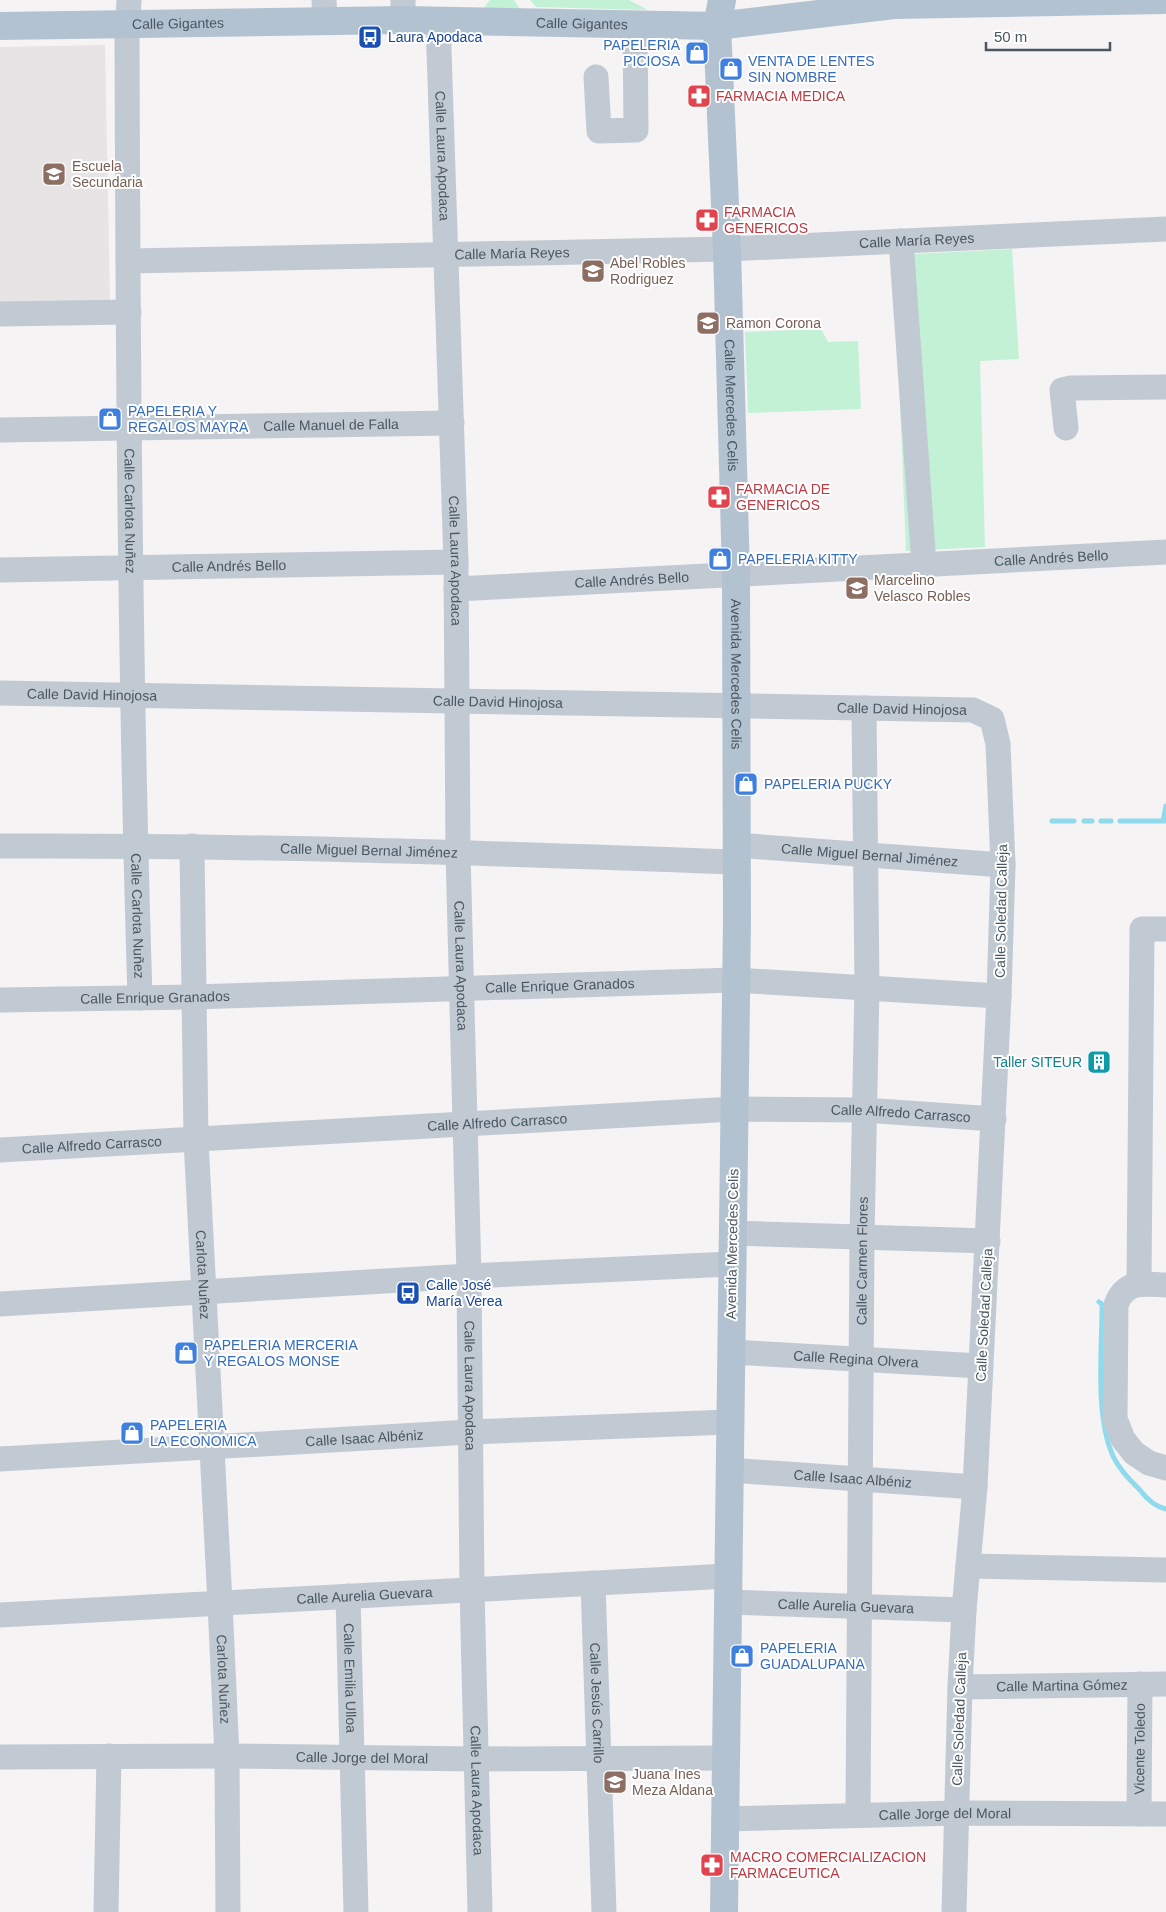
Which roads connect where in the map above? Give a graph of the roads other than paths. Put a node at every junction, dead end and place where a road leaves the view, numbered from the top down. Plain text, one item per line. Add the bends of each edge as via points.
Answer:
1 (483, 0) edge
2 (834, 0) edge
3 (1164, 0) edge
4 (894, 4) junction
5 (324, 10) edge
6 (403, 10) edge
7 (526, 11) edge
8 (129, 12) edge
9 (720, 13) edge
10 (449, 21) junction
11 (634, 24) junction
12 (0, 26) edge
13 (596, 77) dead end
14 (1166, 229) edge
15 (901, 241) junction
16 (727, 249) junction
17 (447, 255) junction
18 (128, 260) junction
19 (129, 312) junction
20 (0, 314) edge
21 (1166, 387) edge
22 (452, 424) junction
23 (130, 428) junction
24 (1066, 428) dead end
25 (0, 430) edge
26 (1166, 552) edge
27 (456, 562) junction
28 (924, 565) junction
29 (132, 568) junction
30 (0, 570) edge
31 (736, 575) junction
32 (456, 589) junction
33 (0, 693) edge
34 (134, 695) junction
35 (457, 701) junction
36 (736, 706) junction
37 (864, 708) junction
38 (992, 718) joint
39 (0, 846) edge
40 (135, 846) junction
41 (192, 846) junction
42 (458, 852) junction
43 (736, 853) junction
44 (866, 854) junction
45 (1003, 865) junction
46 (1166, 929) edge
47 (735, 980) junction
48 (867, 987) junction
49 (461, 988) junction
50 (1000, 996) junction
51 (193, 997) junction
52 (140, 998) junction
53 (0, 1000) edge
54 (734, 1109) junction
55 (864, 1110) junction
56 (994, 1119) junction
57 (464, 1124) junction
58 (196, 1140) junction
59 (0, 1150) edge
60 (733, 1233) junction
61 (862, 1237) junction
62 (988, 1241) junction
63 (732, 1264) junction
64 (469, 1276) junction
65 (1139, 1284) junction
66 (1166, 1285) edge
67 (204, 1292) junction
68 (0, 1304) edge
69 (731, 1352) junction
70 (861, 1359) junction
71 (981, 1366) junction
72 (729, 1422) junction
73 (470, 1432) junction
74 (212, 1446) junction
75 (0, 1459) edge
76 (1166, 1468) edge
77 (729, 1470) junction
78 (860, 1479) junction
79 (975, 1487) junction
80 (968, 1566) junction
81 (1166, 1570) edge
82 (593, 1583) junction
83 (472, 1589) junction
84 (728, 1589) junction
85 (348, 1596) junction
86 (220, 1603) junction
87 (859, 1607) junction
88 (964, 1610) junction
89 (0, 1615) edge
90 (1140, 1684) junction
91 (1166, 1684) edge
92 (960, 1687) junction
93 (110, 1756) junction
94 (227, 1756) junction
95 (0, 1757) edge
96 (352, 1758) junction
97 (726, 1758) junction
98 (598, 1759) junction
99 (477, 1760) junction
100 (956, 1813) junction
101 (1139, 1814) junction
102 (1166, 1814) edge
103 (858, 1816) junction
104 (725, 1819) junction
105 (106, 1912) edge
106 (228, 1912) edge
107 (356, 1912) edge
108 (480, 1912) edge
109 (604, 1912) edge
110 (724, 1912) edge
111 (954, 1912) edge

1 - 10 main road via 475,9
2 - 4 main road
3 - 4 main road, Calle Gigantes
4 - 9 main road, Calle Gigantes
5 - 6 main road, Calle Gigantes
5 - 8 main road, Calle Gigantes
6 - 10 main road, Calle Gigantes
7 - 10 main road, Calle Gigantes
7 - 11 main road, Calle Gigantes
8 - 12 main road, Calle Gigantes
8 - 18 street, Calle Carlota Nuñez
9 - 11 main road, Calle Gigantes
9 - 16 main road, Calle Mercedes Celis
10 - 17 street, Calle Laura Apodaca
11 - 13 street via 636,130 599,131
14 - 15 street, Calle María Reyes
15 - 16 street, Calle María Reyes
15 - 28 street
16 - 17 street, Calle María Reyes
16 - 31 main road, Calle Mercedes Celis
17 - 18 street, Calle María Reyes
17 - 22 street, Calle Laura Apodaca
18 - 19 street, Calle Carlota Nuñez
19 - 20 street
19 - 23 street, Calle Carlota Nuñez
21 - 24 street via 1062,390
22 - 23 street, Calle Manuel de Falla
22 - 27 street, Calle Laura Apodaca
23 - 25 street, Calle Manuel de Falla
23 - 29 street, Calle Carlota Nuñez
26 - 28 street, Calle Andrés Bello
27 - 29 street, Calle Andrés Bello
27 - 32 street, Calle Laura Apodaca
28 - 31 street, Calle Andrés Bello
29 - 30 street, Calle Andrés Bello
29 - 34 street, Calle Carlota Nuñez
31 - 32 street, Calle Andrés Bello
31 - 36 main road, Avenida Mercedes Celis
32 - 35 street, Calle Laura Apodaca
33 - 34 street, Calle David Hinojosa
34 - 35 street, Calle David Hinojosa
34 - 40 street, Calle Carlota Nuñez
35 - 36 street, Calle David Hinojosa
35 - 42 street, Calle Laura Apodaca
36 - 37 street, Calle David Hinojosa
36 - 43 main road, Avenida Mercedes Celis
37 - 38 street, Calle David Hinojosa via 973,710
37 - 44 street, Calle Carmen Flores
38 - 45 street, Calle Soledad Calleja via 998,744
39 - 40 street, Calle Miguel Bernal Jiménez
40 - 41 street, Calle Miguel Bernal Jiménez
40 - 52 street, Calle Carlota Nuñez
41 - 42 street, Calle Miguel Bernal Jiménez
41 - 51 street, Carlota Nuñez
42 - 43 street, Calle Miguel Bernal Jiménez
42 - 49 street, Calle Laura Apodaca
43 - 44 street, Calle Miguel Bernal Jiménez
43 - 47 main road, Avenida Mercedes Celis
44 - 45 street, Calle Miguel Bernal Jiménez
44 - 48 street, Calle Carmen Flores
45 - 50 street, Calle Soledad Calleja
46 - 65 street via 1142,929
47 - 48 street, Calle Enrique Granados
47 - 49 street, Calle Enrique Granados
47 - 54 main road, Avenida Mercedes Celis
48 - 50 street, Calle Enrique Granados
48 - 55 street, Calle Carmen Flores
49 - 51 street, Calle Enrique Granados
49 - 57 street, Calle Laura Apodaca
50 - 56 street, Calle Soledad Calleja
51 - 52 street, Calle Enrique Granados
51 - 58 street, Carlota Nuñez
52 - 53 street, Calle Enrique Granados
54 - 55 street, Calle Alfredo Carrasco
54 - 57 street, Calle Alfredo Carrasco
54 - 60 main road, Avenida Mercedes Celis
55 - 56 street, Calle Alfredo Carrasco
55 - 61 street, Calle Carmen Flores
56 - 62 street, Calle Soledad Calleja
57 - 58 street, Calle Alfredo Carrasco
57 - 64 street, Calle Laura Apodaca
58 - 59 street, Calle Alfredo Carrasco
58 - 67 street, Carlota Nuñez
60 - 61 street
60 - 63 main road, Avenida Mercedes Celis
61 - 62 street
61 - 70 street, Calle Carmen Flores
62 - 71 street, Calle Soledad Calleja
63 - 64 street
63 - 69 main road, Avenida Mercedes Celis
64 - 67 street
64 - 73 street, Calle Laura Apodaca
65 - 66 street
65 - 76 street via 1128,1287 1116,1305 1115,1419 1122,1439 1134,1453 1149,1463
67 - 68 street
67 - 74 street, Carlota Nuñez
69 - 70 street, Calle Regina Olvera
69 - 72 main road, Avenida Mercedes Celis
70 - 71 street, Calle Regina Olvera
70 - 78 street, Calle Carmen Flores
71 - 79 street, Calle Soledad Calleja
72 - 73 street, Calle Isaac Albéniz
72 - 77 main road, Avenida Mercedes Celis
73 - 74 street, Calle Isaac Albéniz
73 - 83 street, Calle Laura Apodaca
74 - 75 street, Calle Isaac Albéniz
74 - 86 street, Carlota Nuñez
77 - 78 street, Calle Isaac Albéniz
77 - 84 main road, Avenida Mercedes Celis
78 - 79 street, Calle Isaac Albéniz
78 - 87 street, Calle Carmen Flores
79 - 80 street, Calle Soledad Calleja
80 - 81 street
80 - 88 street, Calle Soledad Calleja
82 - 83 street, Calle Aurelia Guevara
82 - 84 street, Calle Aurelia Guevara
82 - 98 street, Calle Jesús Carrillo
83 - 85 street, Calle Aurelia Guevara
83 - 99 street, Calle Laura Apodaca
84 - 87 street, Calle Aurelia Guevara
84 - 97 main road, Avenida Mercedes Celis
85 - 86 street, Calle Aurelia Guevara
85 - 96 street, Calle Emilia Ulloa
86 - 89 street, Calle Aurelia Guevara
86 - 94 street, Carlota Nuñez
87 - 88 street, Calle Aurelia Guevara
87 - 103 street, Calle Carmen Flores
88 - 92 street, Calle Soledad Calleja
90 - 91 street, Calle Martina Gómez
90 - 92 street, Calle Martina Gómez
90 - 101 street, Vicente Toledo
92 - 100 street, Calle Soledad Calleja
93 - 94 street, Calle Jorge del Moral
93 - 95 street, Calle Jorge del Moral
93 - 105 street
94 - 96 street, Calle Jorge del Moral
94 - 106 street, Carlota Nuñez
96 - 99 street, Calle Jorge del Moral
96 - 107 street, Calle Emilia Ulloa
97 - 98 street, Calle Jorge del Moral
97 - 104 main road, Avenida Mercedes Celis
98 - 99 street, Calle Jorge del Moral
98 - 109 street, Calle Jesús Carrillo
99 - 108 street, Calle Laura Apodaca
100 - 101 street, Calle Jorge del Moral
100 - 103 street, Calle Jorge del Moral
100 - 111 street, Calle Soledad Calleja
101 - 102 street, Calle Jorge del Moral
103 - 104 street, Calle Jorge del Moral
104 - 110 main road, Avenida Mercedes Celis

